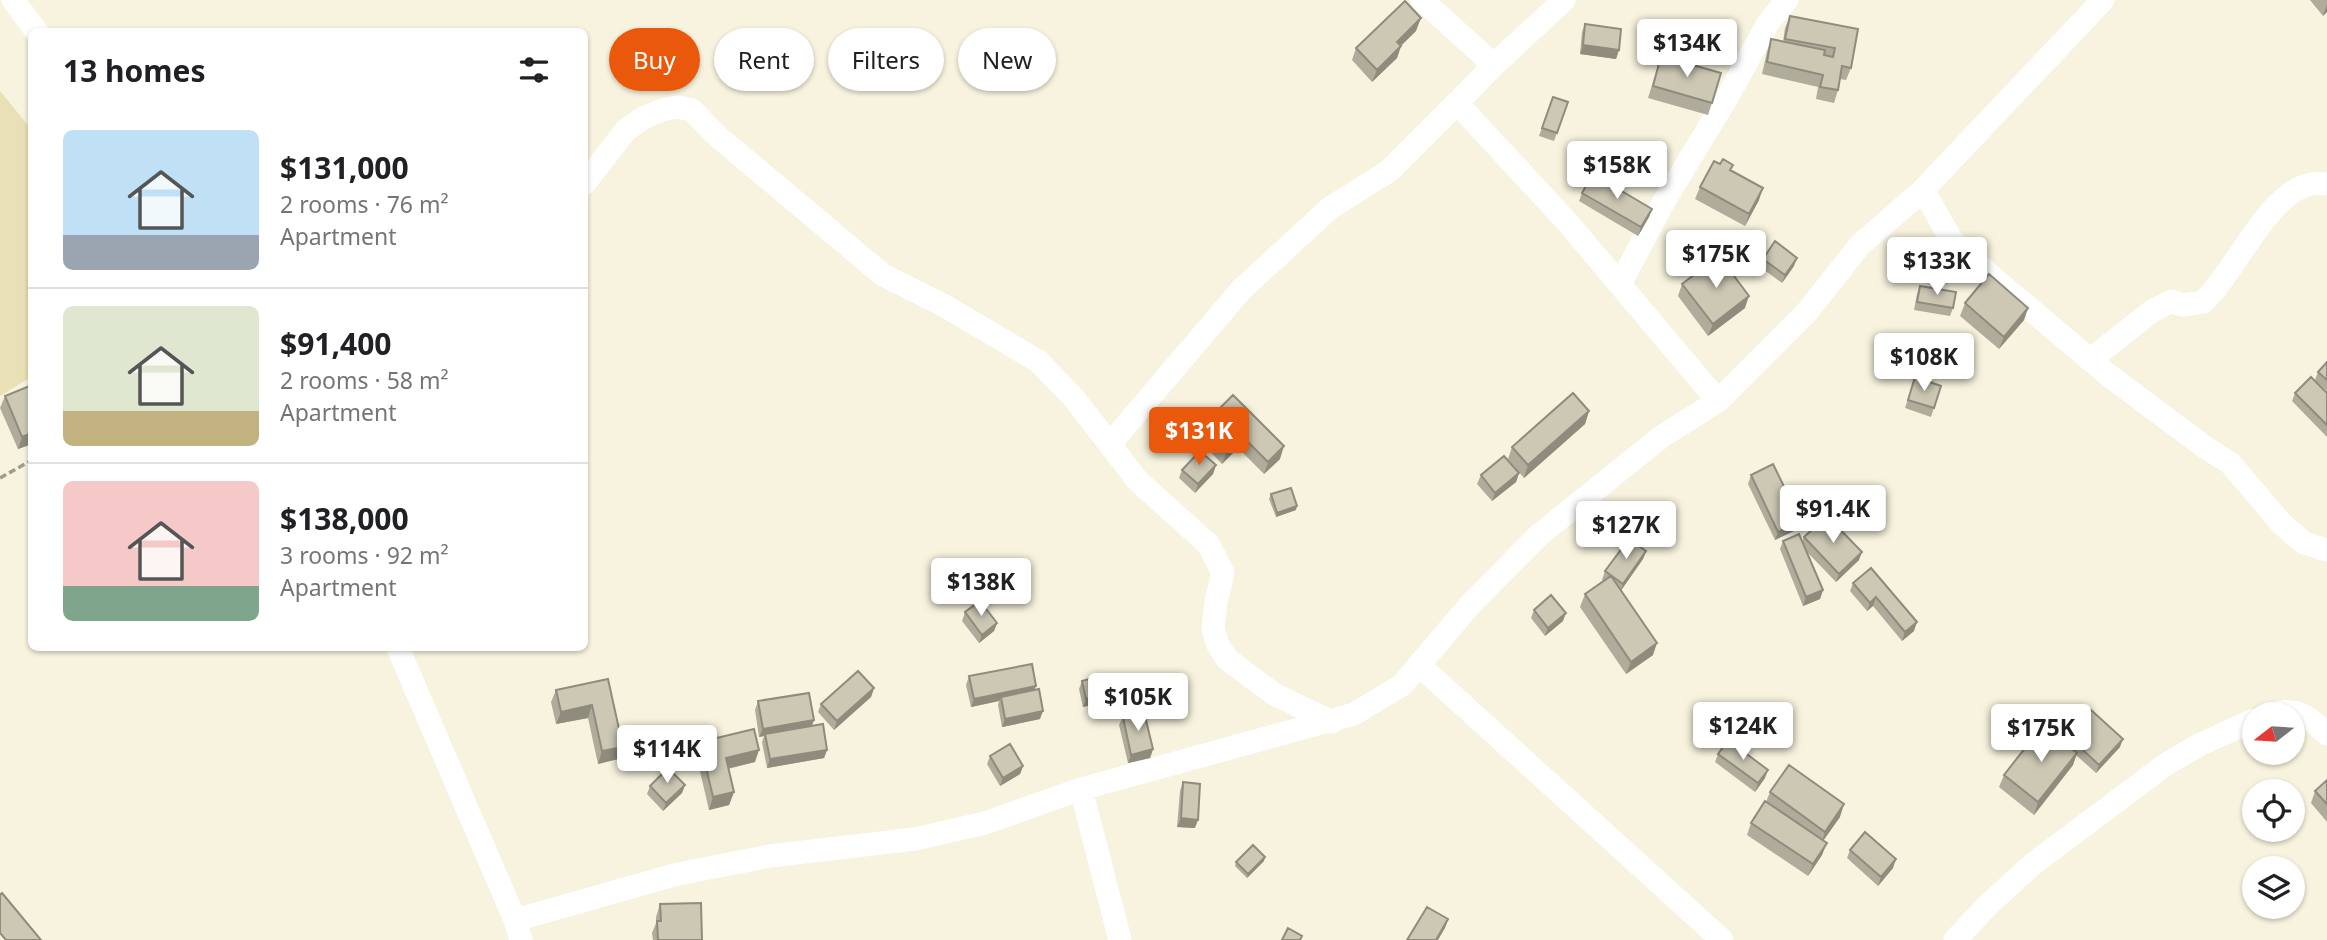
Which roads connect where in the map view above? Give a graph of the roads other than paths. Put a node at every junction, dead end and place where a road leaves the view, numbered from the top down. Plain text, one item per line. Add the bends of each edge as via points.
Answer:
1 (13, 0) edge
2 (1422, 0) edge
3 (1564, 0) edge
4 (1787, 0) edge
5 (2103, 0) edge
6 (34, 28) edge
7 (1494, 65) junction
8 (1457, 103) junction
9 (588, 179) edge
10 (2327, 184) edge
11 (1923, 190) junction
12 (1620, 284) junction
13 (2090, 360) junction
14 (1718, 401) junction
15 (1110, 444) junction
16 (2327, 550) edge
17 (399, 651) edge
18 (1419, 665) junction
19 (2305, 716) edge
20 (1332, 722) junction
21 (2242, 725) edge
22 (2327, 734) edge
23 (1082, 789) junction
24 (518, 930) edge
25 (1120, 940) edge
26 (1722, 940) edge
27 (1955, 940) edge

1 - 6 street
2 - 7 street
3 - 7 street
4 - 12 street via 1768,23
5 - 11 street
7 - 8 street
8 - 12 street
8 - 15 street via 1389,171 1330,208 1241,290
9 - 15 street via 626,131 643,118 678,107 692,110 883,275 1038,361
10 - 13 street via 2304,186 2285,199 2262,221 2234,266 2203,302 2182,305 2172,301 2152,311
11 - 13 street via 1952,240
11 - 14 street via 1860,245 1807,312
12 - 14 street
13 - 16 street via 2230,463 2304,543
14 - 18 street via 1661,437 1538,536
15 - 20 street via 1138,481 1209,545 1217,558 1223,573 1213,628 1227,659 1274,694
17 - 24 street
18 - 20 street via 1402,685 1354,715
18 - 26 street
19 - 22 street
20 - 23 street
21 - 27 street via 2165,765 2033,864
23 - 24 street via 985,823 915,839 770,856 678,874
23 - 25 street

